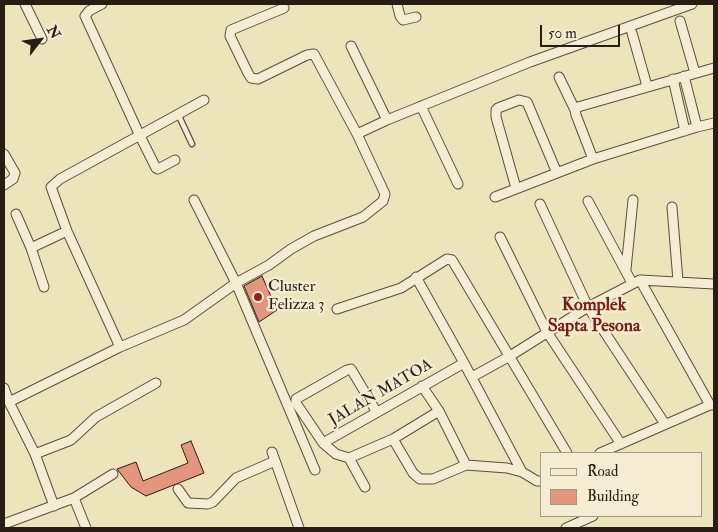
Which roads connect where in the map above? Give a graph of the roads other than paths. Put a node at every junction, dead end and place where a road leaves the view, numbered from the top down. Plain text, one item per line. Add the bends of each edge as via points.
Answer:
1 (25, 4) edge
2 (102, 4) edge
3 (397, 4) edge
4 (692, 4) edge
5 (284, 8) dead end
6 (416, 17) dead end
7 (680, 21) dead end
8 (632, 33) dead end
9 (42, 40) dead end
10 (351, 46) dead end
11 (714, 68) edge
12 (695, 73) junction
13 (684, 76) junction
14 (559, 77) dead end
15 (673, 79) junction
16 (647, 86) junction
17 (204, 100) dead end
18 (420, 106) junction
19 (575, 110) junction
20 (178, 114) junction
21 (387, 120) junction
22 (714, 123) edge
23 (696, 128) junction
24 (685, 131) junction
25 (357, 134) junction
26 (140, 136) junction
27 (192, 144) dead end
28 (4, 154) edge
29 (593, 159) junction
30 (175, 160) dead end
31 (557, 173) junction
32 (458, 184) dead end
33 (4, 185) edge
34 (516, 188) junction
35 (495, 197) dead end
36 (194, 200) dead end
37 (633, 200) dead end
38 (588, 201) dead end
39 (540, 204) dead end
40 (672, 207) dead end
41 (16, 214) dead end
42 (68, 230) junction
43 (500, 237) dead end
44 (32, 248) junction
45 (626, 270) junction
46 (416, 277) junction
47 (636, 281) junction
48 (678, 281) junction
49 (236, 283) junction
50 (714, 284) edge
51 (44, 287) dead end
52 (588, 307) junction
53 (337, 309) dead end
54 (547, 332) junction
55 (120, 347) junction
56 (510, 356) junction
57 (464, 363) junction
58 (472, 377) junction
59 (156, 383) dead end
60 (422, 386) junction
61 (4, 388) edge
62 (9, 402) junction
63 (712, 405) edge
64 (376, 411) junction
65 (439, 411) junction
66 (665, 424) junction
67 (393, 439) junction
68 (322, 441) junction
69 (621, 444) junction
70 (566, 452) edge
71 (602, 452) edge
72 (36, 454) junction
73 (349, 458) junction
74 (466, 465) junction
75 (315, 470) dead end
76 (522, 472) junction
77 (113, 474) dead end
78 (540, 481) edge
79 (365, 487) dead end
80 (178, 489) dead end
81 (74, 498) junction
82 (54, 506) junction
83 (592, 517) edge
84 (4, 524) edge
85 (86, 528) edge
86 (299, 528) edge
87 (566, 528) edge

1 - 9 street
2 - 26 street via 85,16
3 - 6 street via 404,20
4 - 18 street via 548,55
5 - 25 street via 231,30 230,36 248,73 251,78 258,79 314,54
7 - 12 street
8 - 16 street
10 - 21 street
11 - 12 street
12 - 13 street
13 - 15 street
13 - 23 street
14 - 19 street
15 - 16 street
15 - 24 street
16 - 19 street
17 - 20 street
18 - 21 street
18 - 32 street
19 - 29 street
20 - 26 street
20 - 27 lane
21 - 25 street
22 - 23 street
23 - 24 street
24 - 29 street
25 - 49 street via 384,190 383,201 363,217 314,236
26 - 30 street via 156,168
26 - 42 street via 52,185
28 - 33 street via 15,172 13,179
29 - 31 street
31 - 34 street
31 - 34 street via 527,102 519,100 496,110
34 - 35 street
36 - 49 street
37 - 45 street
38 - 45 street
39 - 52 street
40 - 48 street
41 - 44 street
42 - 44 street
42 - 55 street
43 - 54 street
44 - 51 street
45 - 47 street
46 - 53 street via 401,288
46 - 56 street via 447,259 452,260
46 - 57 street
47 - 48 street
47 - 52 street
47 - 63 street
48 - 50 street
49 - 55 street via 184,320
49 - 75 street
52 - 54 street
52 - 66 street
54 - 56 street
54 - 69 street
55 - 62 street
56 - 58 street
56 - 70 street
57 - 58 street
57 - 60 street, JALAN MATOA
58 - 76 street
59 - 72 street via 96,416 71,440
60 - 64 street, JALAN MATOA
60 - 65 street
61 - 62 street
62 - 72 street
63 - 66 street
64 - 68 street, JALAN MATOA
64 - 68 street via 352,371 347,370 297,397 296,402
65 - 67 street
65 - 74 street
66 - 69 street
67 - 73 street
67 - 74 street via 420,479 433,479
68 - 73 street, JALAN MATOA via 336,454
69 - 71 street
72 - 82 street
73 - 79 street
74 - 76 street
76 - 78 street
77 - 81 street
80 - 86 street via 188,503 208,504 236,478 273,456
81 - 82 street
81 - 85 street
82 - 84 street
83 - 87 street

